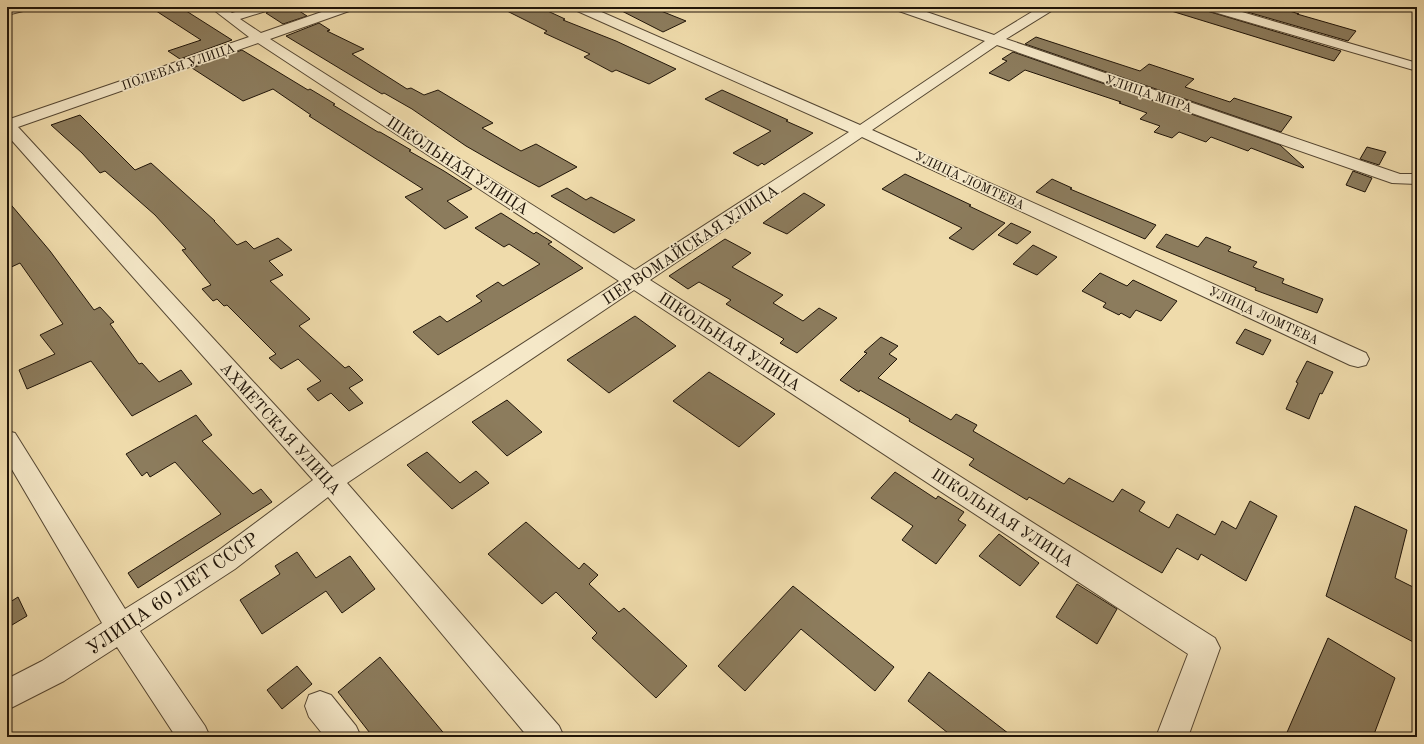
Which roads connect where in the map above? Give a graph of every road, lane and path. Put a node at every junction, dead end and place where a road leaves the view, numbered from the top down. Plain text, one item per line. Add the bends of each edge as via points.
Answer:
1 (23, 7) edge
2 (216, 7) edge
3 (265, 7) edge
4 (348, 7) edge
5 (579, 7) edge
6 (900, 7) edge
7 (1049, 7) edge
8 (1211, 7) edge
9 (7, 11) edge
10 (232, 17) junction
11 (259, 38) junction
12 (995, 40) junction
13 (1414, 64) edge
14 (7, 126) edge
15 (862, 130) junction
16 (1417, 179) edge
17 (636, 280) junction
18 (1358, 359) dead end
19 (7, 440) edge
20 (330, 481) junction
21 (121, 628) junction
22 (7, 694) edge
23 (320, 706) dead end
24 (194, 737) edge
25 (345, 737) edge
26 (548, 737) edge
27 (1172, 737) edge

1 - 9 street
2 - 10 street, ШКОЛЬНАЯ УЛИЦА
3 - 10 street
4 - 11 street, ПОЛЕВАЯ УЛИЦА
5 - 15 street, УЛИЦА ЛОМТЕВА
6 - 12 street, УЛИЦА МИРА
7 - 12 street, ПЕРВОМАЙСКАЯ УЛИЦА
8 - 13 street
10 - 11 street, ШКОЛЬНАЯ УЛИЦА
11 - 14 street, ПОЛЕВАЯ УЛИЦА
11 - 17 street, ШКОЛЬНАЯ УЛИЦА
12 - 15 street, ПЕРВОМАЙСКАЯ УЛИЦА
12 - 16 street, УЛИЦА МИРА via 1398,179
14 - 20 street, АХМЕТСКАЯ УЛИЦА
15 - 17 street, ПЕРВОМАЙСКАЯ УЛИЦА
15 - 18 street, УЛИЦА ЛОМТЕВА
17 - 20 street, ПЕРВОМАЙСКАЯ УЛИЦА
17 - 27 street, ШКОЛЬНАЯ УЛИЦА via 1205,648
19 - 21 street
20 - 21 street, УЛИЦА 60 ЛЕТ СССР via 225,561
20 - 26 street, АХМЕТСКАЯ УЛИЦА
21 - 22 street, УЛИЦА 60 ЛЕТ СССР via 53,671
21 - 24 street
23 - 25 street

